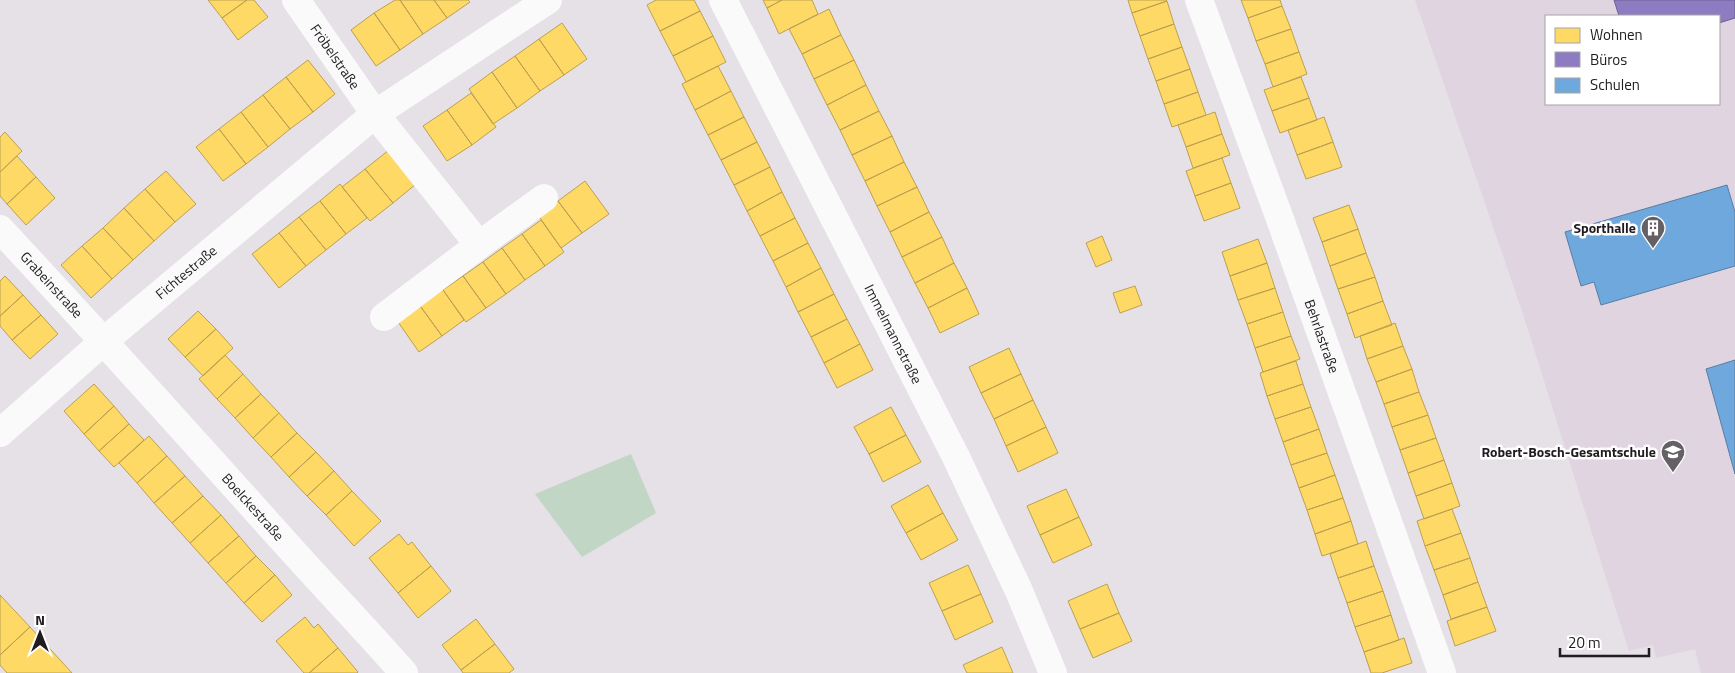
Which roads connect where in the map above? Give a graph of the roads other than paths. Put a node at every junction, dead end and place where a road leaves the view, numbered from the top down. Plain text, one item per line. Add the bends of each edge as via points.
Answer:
1 (296, 0) edge
2 (548, 0) edge
3 (724, 0) edge
4 (1199, 0) edge
5 (375, 114) junction
6 (544, 198) dead end
7 (0, 229) edge
8 (479, 245) junction
9 (384, 317) dead end
10 (104, 340) junction
11 (0, 433) edge
12 (404, 673) edge
13 (1053, 673) edge
14 (1442, 673) edge

1 - 5 street, Fröbelstraße
2 - 5 street, Fichtestraße
3 - 13 street, Immelmannstraße via 956,457 1019,591
4 - 14 street, Behrlastraße
5 - 8 street
5 - 10 street, Fichtestraße
6 - 8 street
7 - 10 street, Grabeinstraße
8 - 9 street
10 - 11 street, Fichtestraße
10 - 12 street, Boelckestraße

